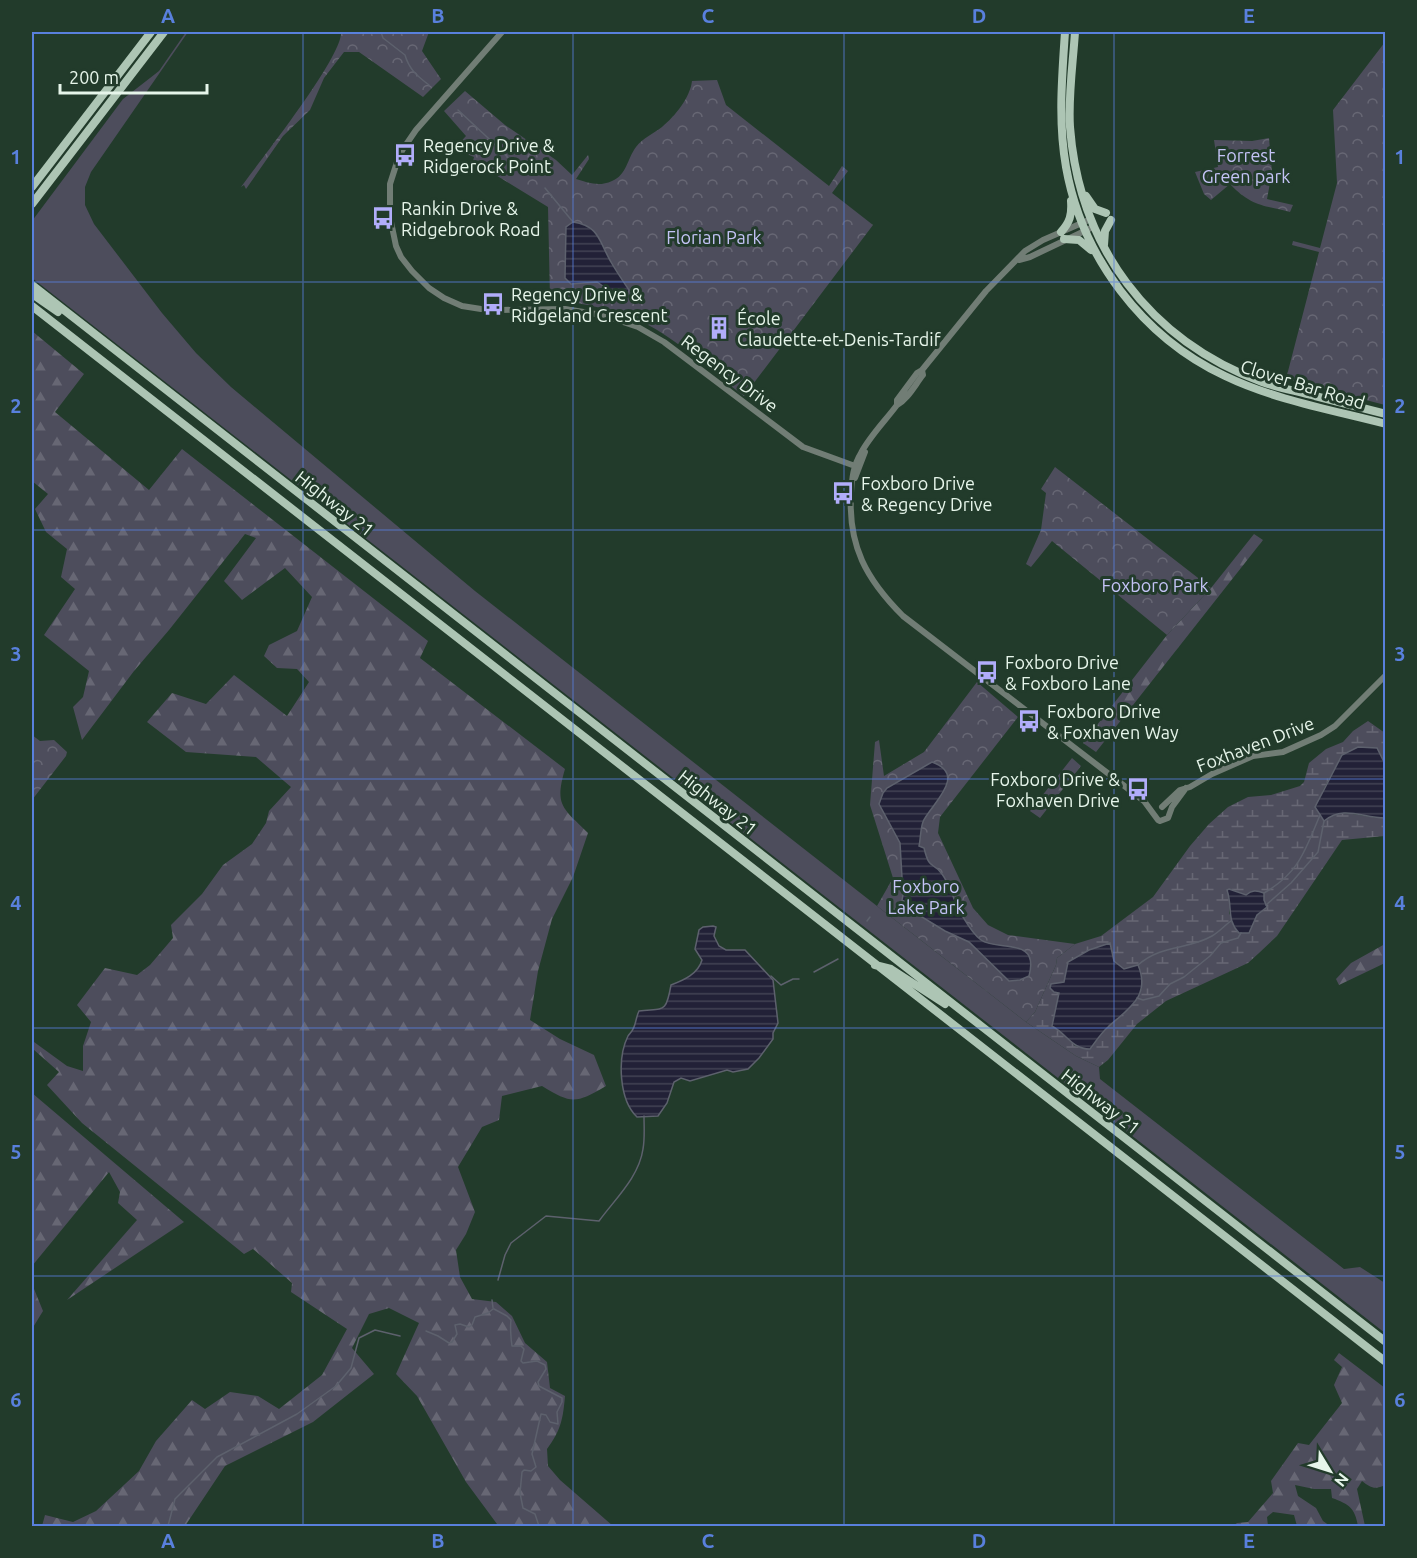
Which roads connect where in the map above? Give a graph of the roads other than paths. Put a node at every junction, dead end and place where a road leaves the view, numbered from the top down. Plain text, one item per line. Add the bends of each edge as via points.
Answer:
1 (151, 32) edge
2 (164, 32) edge
3 (502, 32) edge
4 (1065, 32) edge
5 (1075, 32) edge
6 (1078, 182) junction
7 (32, 187) edge
8 (1070, 188) junction
9 (32, 204) edge
10 (1092, 223) junction
11 (1083, 226) junction
12 (1063, 236) junction
13 (1105, 252) junction
14 (1097, 256) junction
15 (32, 285) edge
16 (32, 294) edge
17 (32, 306) edge
18 (83, 326) junction
19 (1386, 414) edge
20 (1386, 424) edge
21 (869, 442) junction
22 (855, 466) junction
23 (851, 490) junction
24 (1386, 675) edge
25 (1186, 788) junction
26 (1144, 801) junction
27 (1161, 807) junction
28 (1169, 812) junction
29 (1154, 813) junction
30 (875, 965) junction
31 (968, 1016) junction
32 (1386, 1342) edge
33 (1386, 1362) edge

1 - 7 main road
2 - 9 main road
3 - 22 street, Regency Drive via 416,130 398,159 390,184 390,217 396,246 412,271 429,288 462,306 565,309 602,315 638,327 664,342 794,441
4 - 8 main road, Clover Bar Road via 1061,125
5 - 6 main road, Clover Bar Road via 1070,125
6 - 10 main road, Clover Bar Road
6 - 13 main road via 1093,207 1108,217 1103,239
8 - 11 main road, Clover Bar Road
8 - 12 main road via 1072,212
10 - 11 street
10 - 13 main road, Clover Bar Road
11 - 12 street
11 - 14 main road, Clover Bar Road
12 - 14 main road via 1079,240
12 - 21 street via 1026,251 986,291
13 - 19 main road, Clover Bar Road via 1147,307 1204,353 1262,382
14 - 20 main road, Clover Bar Road via 1138,312 1175,345 1209,367 1256,389
15 - 18 main road, Highway 21
16 - 18 main road
17 - 30 main road, Highway 21
18 - 31 main road, Highway 21
21 - 22 street
21 - 23 street
22 - 23 street
23 - 26 street via 854,540 865,570 886,599 913,624
24 - 25 street, Foxhaven Drive via 1321,735 1283,752 1253,756
25 - 27 street, Foxhaven Drive
25 - 28 street, Foxhaven Drive
26 - 27 street
26 - 29 street
27 - 28 street
27 - 29 street
28 - 29 street via 1168,818 1160,821
30 - 31 main road via 891,969
30 - 33 main road, Highway 21
31 - 32 main road, Highway 21

